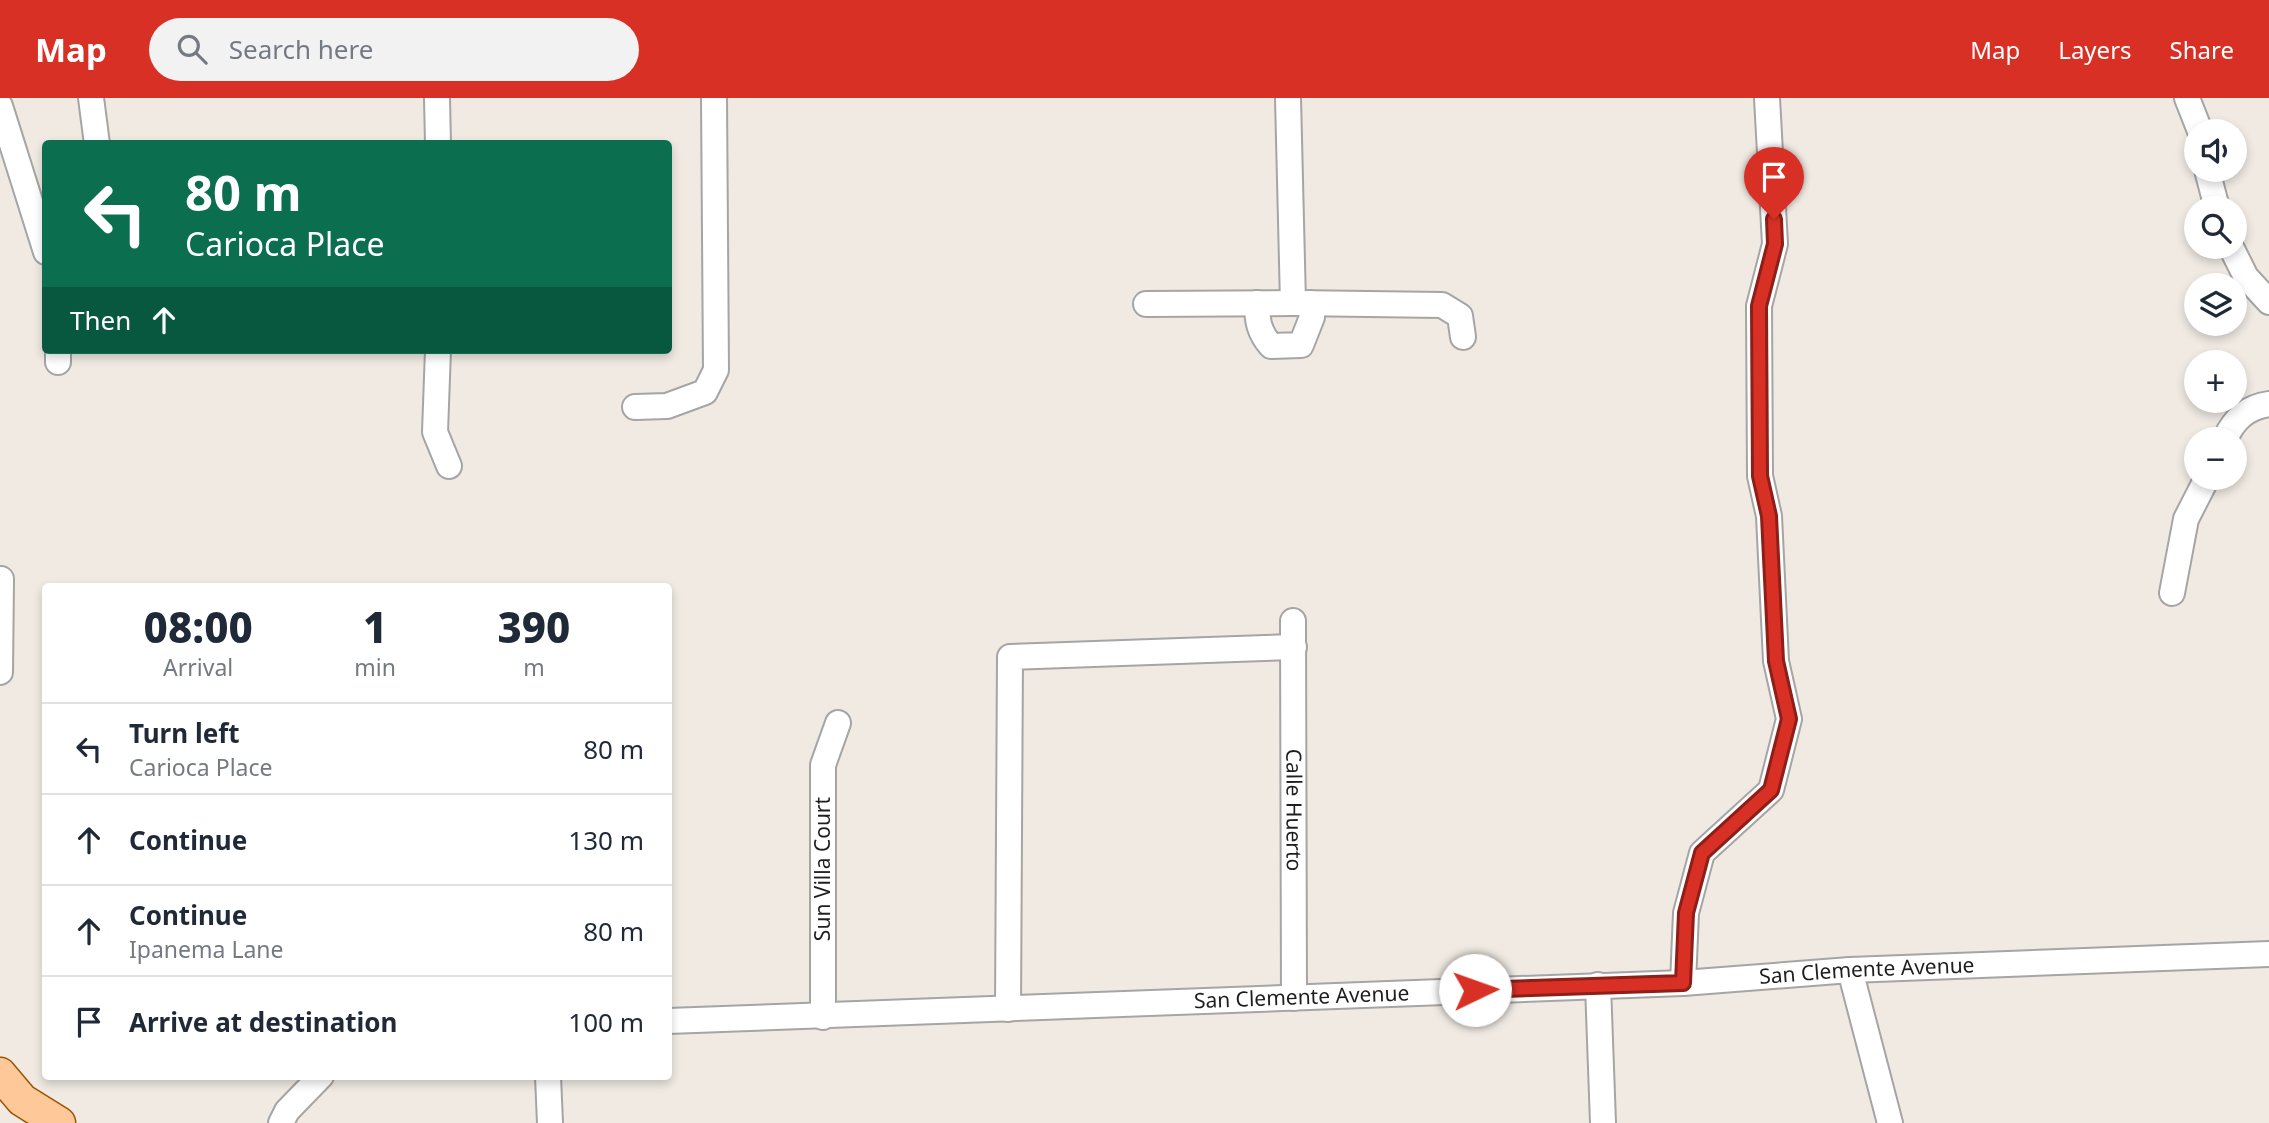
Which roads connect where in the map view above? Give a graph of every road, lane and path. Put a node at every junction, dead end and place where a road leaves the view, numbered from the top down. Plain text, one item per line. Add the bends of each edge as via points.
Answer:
1 (91, 98) edge
2 (437, 98) edge
3 (714, 98) edge
4 (1288, 98) edge
5 (1767, 98) edge
6 (2187, 98) edge
7 (0, 106) edge
8 (2195, 119) edge
9 (96, 140) edge
10 (438, 140) edge
11 (42, 239) edge
12 (2237, 259) edge
13 (2269, 302) edge
14 (1257, 303) junction
15 (1302, 303) junction
16 (1146, 304) dead end
17 (1463, 337) dead end
18 (438, 354) edge
19 (2269, 404) edge
20 (635, 407) dead end
21 (2230, 427) edge
22 (449, 466) dead end
23 (2201, 490) edge
24 (1, 579) edge
25 (2172, 593) dead end
26 (1293, 621) dead end
27 (1294, 648) junction
28 (0, 672) edge
29 (838, 723) dead end
30 (2269, 954) edge
31 (1850, 970) junction
32 (1683, 983) junction
33 (1598, 985) junction
34 (1294, 998) junction
35 (1008, 1009) junction
36 (823, 1017) junction
37 (672, 1021) edge
38 (0, 1074) edge
39 (317, 1080) edge
40 (548, 1080) edge
41 (59, 1123) edge
42 (281, 1123) edge
43 (550, 1123) edge
44 (1603, 1123) edge
45 (1890, 1123) edge

1 - 9 street
2 - 10 street
3 - 20 street via 716,370 705,392 667,406
4 - 15 street
5 - 32 street via 1775,244 1759,306 1760,476 1769,516 1779,682 1789,719 1771,790 1702,853 1686,913
6 - 8 street
7 - 11 street
12 - 13 street via 2246,277
14 - 15 street
14 - 15 street via 1257,324 1271,346 1301,345 1312,317
14 - 16 street
15 - 17 street via 1443,305 1460,316
18 - 22 street via 435,432
19 - 21 street via 2256,406
23 - 25 street via 2186,519
24 - 28 street
26 - 27 street, Calle Huerto
27 - 34 street, Calle Huerto
27 - 35 street via 1010,657
29 - 36 street, Sun Villa Court via 823,765
30 - 31 street, San Clemente Avenue
31 - 32 street, San Clemente Avenue
31 - 45 street
32 - 33 street, San Clemente Avenue
33 - 34 street, San Clemente Avenue
33 - 44 street
34 - 35 street, San Clemente Avenue
35 - 36 street, San Clemente Avenue
36 - 37 street, San Clemente Avenue
38 - 41 main road via 22,1100
39 - 42 street
40 - 43 street

